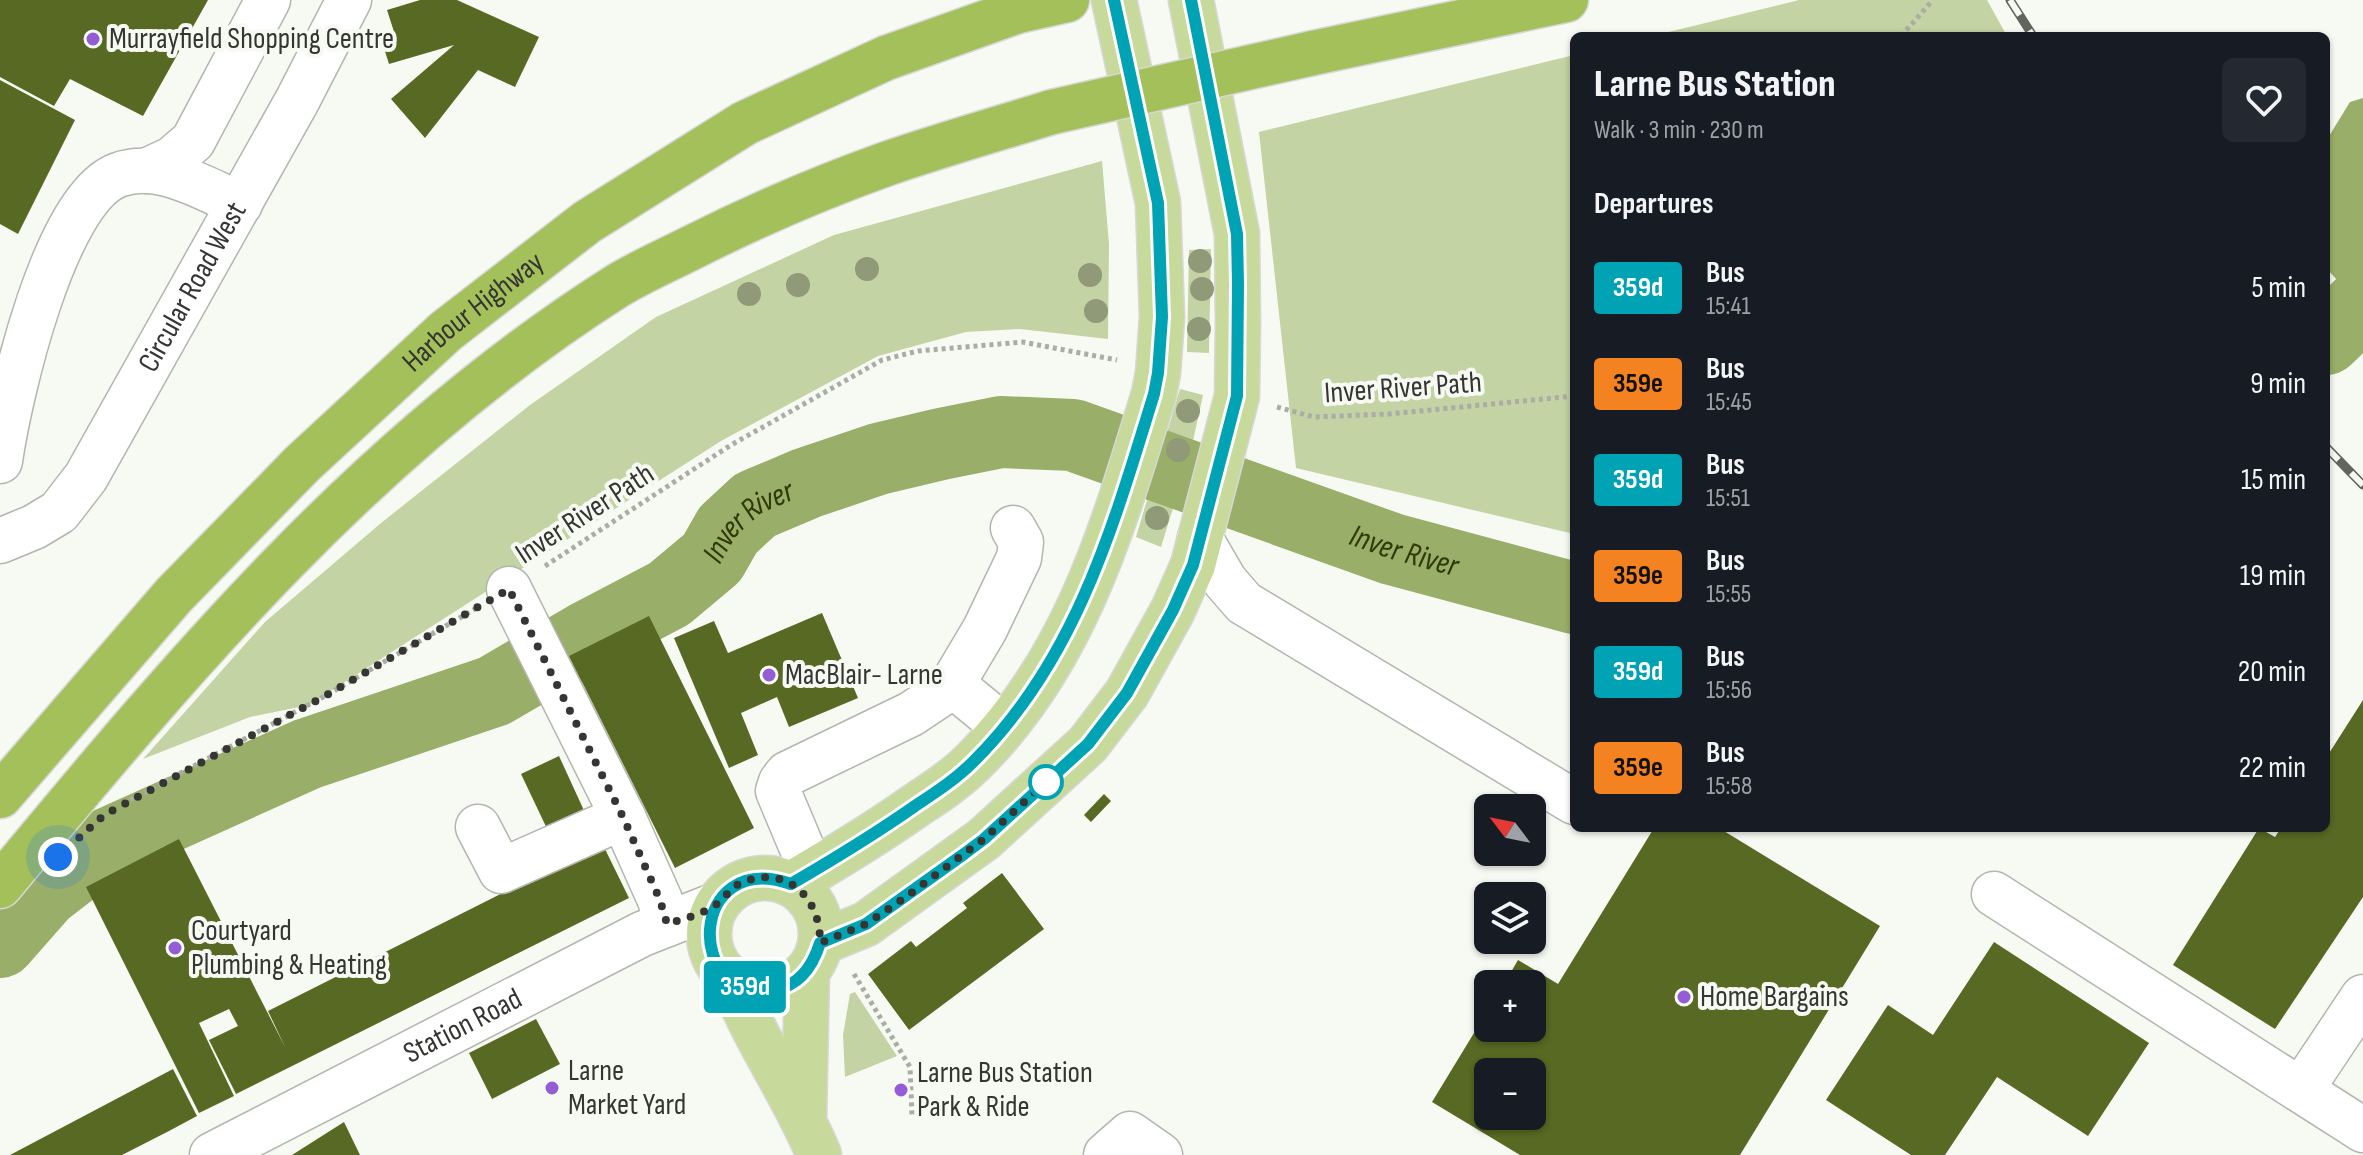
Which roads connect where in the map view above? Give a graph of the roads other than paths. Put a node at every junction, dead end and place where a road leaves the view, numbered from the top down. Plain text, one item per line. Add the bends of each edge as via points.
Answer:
1 (268, 0) edge
2 (349, 0) edge
3 (1067, 0) edge
4 (1114, 0) edge
5 (1191, 0) edge
6 (1566, 0) edge
7 (146, 171) junction
8 (240, 204) junction
9 (0, 461) edge
10 (1013, 528) dead end
11 (2, 531) edge
12 (1200, 536) junction
13 (509, 589) road end
14 (1244, 603) junction
15 (1173, 610) junction
16 (950, 688) junction
17 (1004, 727) junction
18 (0, 796) edge
19 (1570, 800) edge
20 (623, 817) junction
21 (478, 827) dead end
22 (802, 878) junction
23 (0, 886) edge
24 (1994, 894) dead end
25 (716, 905) junction
26 (667, 924) junction
27 (814, 957) junction
28 (732, 980) junction
29 (2363, 997) edge
30 (2301, 1090) junction
31 (2363, 1130) edge
32 (811, 1137) edge
33 (212, 1155) edge
34 (1106, 1155) edge
35 (1160, 1155) edge

1 - 7 street via 193,141
2 - 8 street, Circular Road West
3 - 18 highway, Harbour Highway via 1018,11 886,58 745,123 587,222 446,331 302,464 174,595
4 - 17 main road via 1158,203 1162,317 1156,383 1085,598 1023,705
5 - 12 main road via 1237,234 1232,412
6 - 23 highway, bridge via 1052,112 884,165 744,221 619,284 513,358 390,459 257,588
7 - 8 street via 186,180
7 - 9 street via 118,175 78,213 34,316
8 - 11 street, Circular Road West via 86,477 59,512
10 - 16 street via 1021,542 1019,558
12 - 14 street
12 - 15 main road
13 - 20 street
14 - 15 street
14 - 19 street
15 - 27 main road via 1127,693 1088,744 984,839
16 - 17 street
16 - 22 street via 911,714 787,774 778,791
17 - 22 main road via 947,785
20 - 21 street via 501,871
20 - 26 street
22 - 25 main road via 741,883
22 - 27 main road via 820,925
24 - 30 street
25 - 26 street, Station Road
25 - 28 main road via 708,939 720,969
26 - 33 street, Station Road
27 - 28 main road via 794,982 771,990 746,988
27 - 32 main road
28 - 32 main road via 745,1015
29 - 30 street
30 - 31 street
34 - 35 street via 1130,1134

